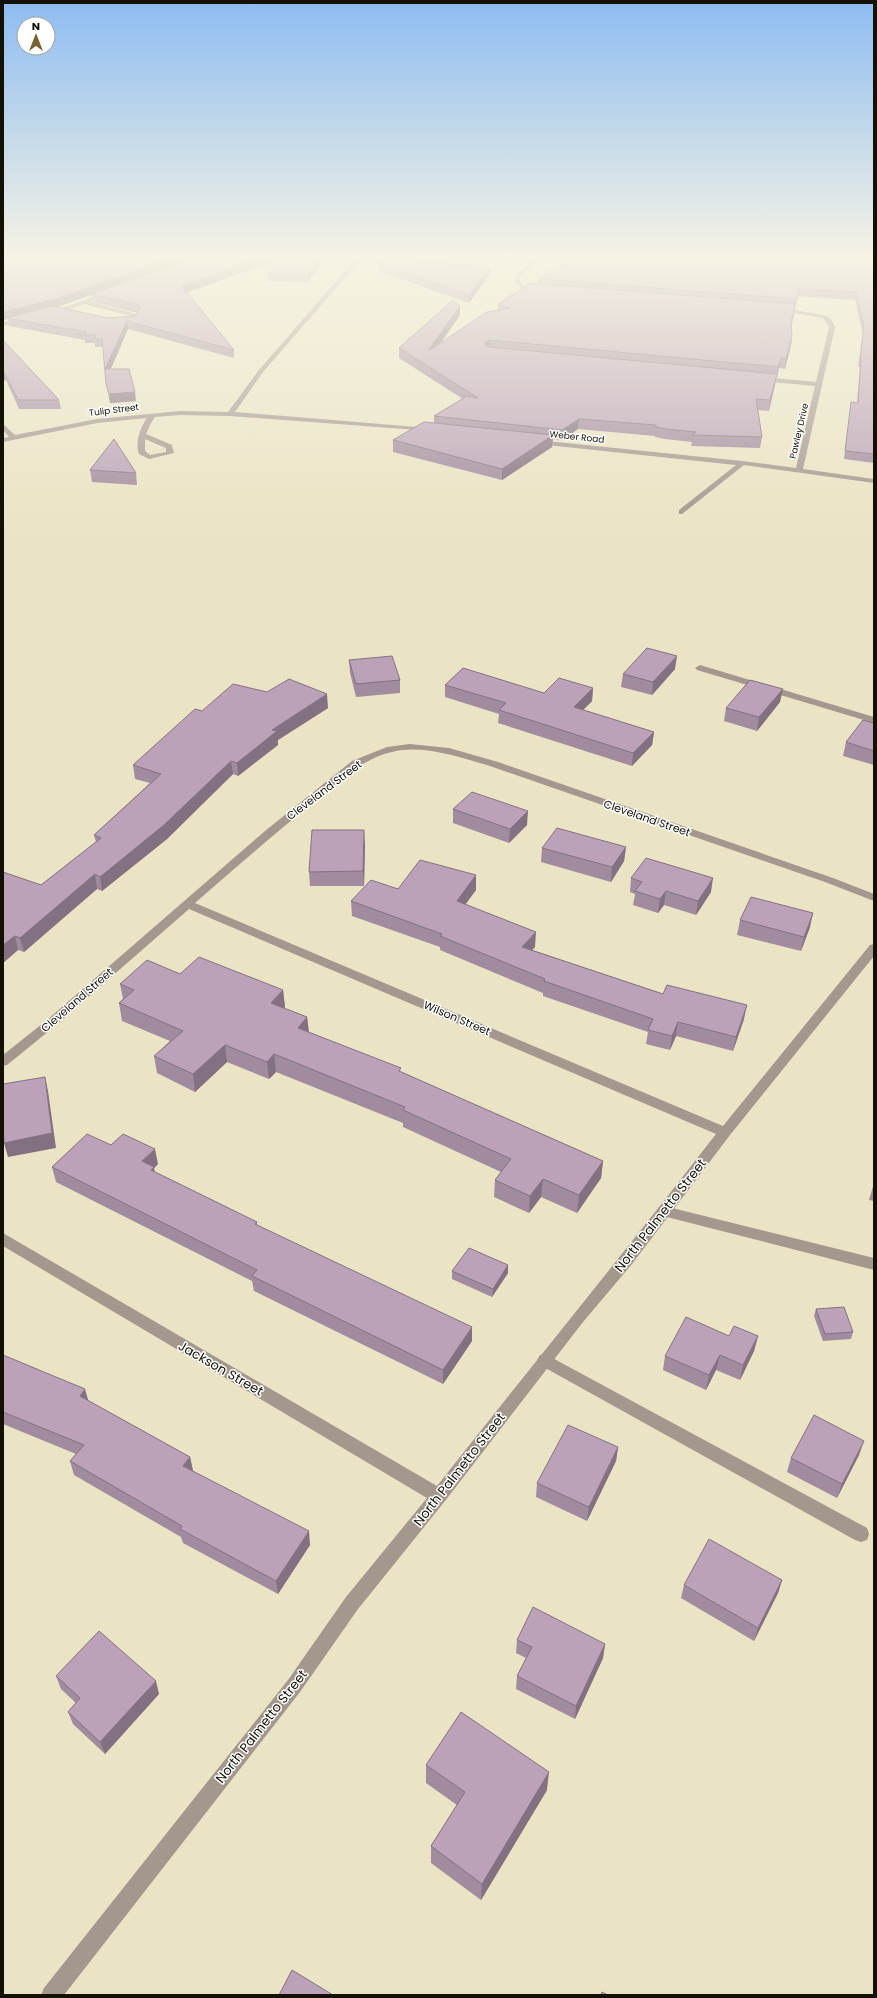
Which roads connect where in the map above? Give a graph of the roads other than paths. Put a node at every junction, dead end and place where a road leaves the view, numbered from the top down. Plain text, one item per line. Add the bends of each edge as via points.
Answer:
1 (280, 349) edge
2 (828, 349) edge
3 (754, 378) edge
4 (820, 384) junction
5 (230, 414) junction
6 (154, 415) junction
7 (3, 426) edge
8 (441, 431) edge
9 (144, 436) dead end
10 (13, 437) junction
11 (3, 440) edge
12 (526, 440) edge
13 (742, 463) junction
14 (799, 470) junction
15 (874, 481) edge
16 (682, 512) dead end
17 (700, 668) dead end
18 (874, 720) edge
19 (874, 898) edge
20 (188, 904) junction
21 (874, 948) edge
22 (3, 1062) edge
23 (725, 1132) junction
24 (664, 1211) junction
25 (3, 1239) edge
26 (874, 1264) edge
27 (545, 1360) junction
28 (439, 1496) junction
29 (861, 1534) dead end
30 (51, 1995) edge

1 - 5 street
2 - 4 street, Pawley Drive
3 - 4 street
4 - 14 street, Pawley Drive
5 - 6 street, Tulip Street
5 - 8 street
6 - 9 street via 148,419
6 - 10 street, Tulip Street via 97,420
7 - 10 street
10 - 11 street, Tulip Street
12 - 13 street, Weber Road
13 - 14 street, Weber Road
13 - 16 street
14 - 15 street, Weber Road
17 - 18 street
19 - 20 street, Cleveland Street via 829,880 494,764 449,751 410,747 390,749 356,763 307,801
20 - 22 street, Cleveland Street
20 - 23 street, Wilson Street
21 - 23 street, North Palmetto Street
23 - 24 street, North Palmetto Street
24 - 26 street
24 - 27 street, North Palmetto Street
25 - 28 street, Jackson Street
27 - 28 street, North Palmetto Street
27 - 29 street
28 - 30 street, North Palmetto Street via 352,1603 294,1686

